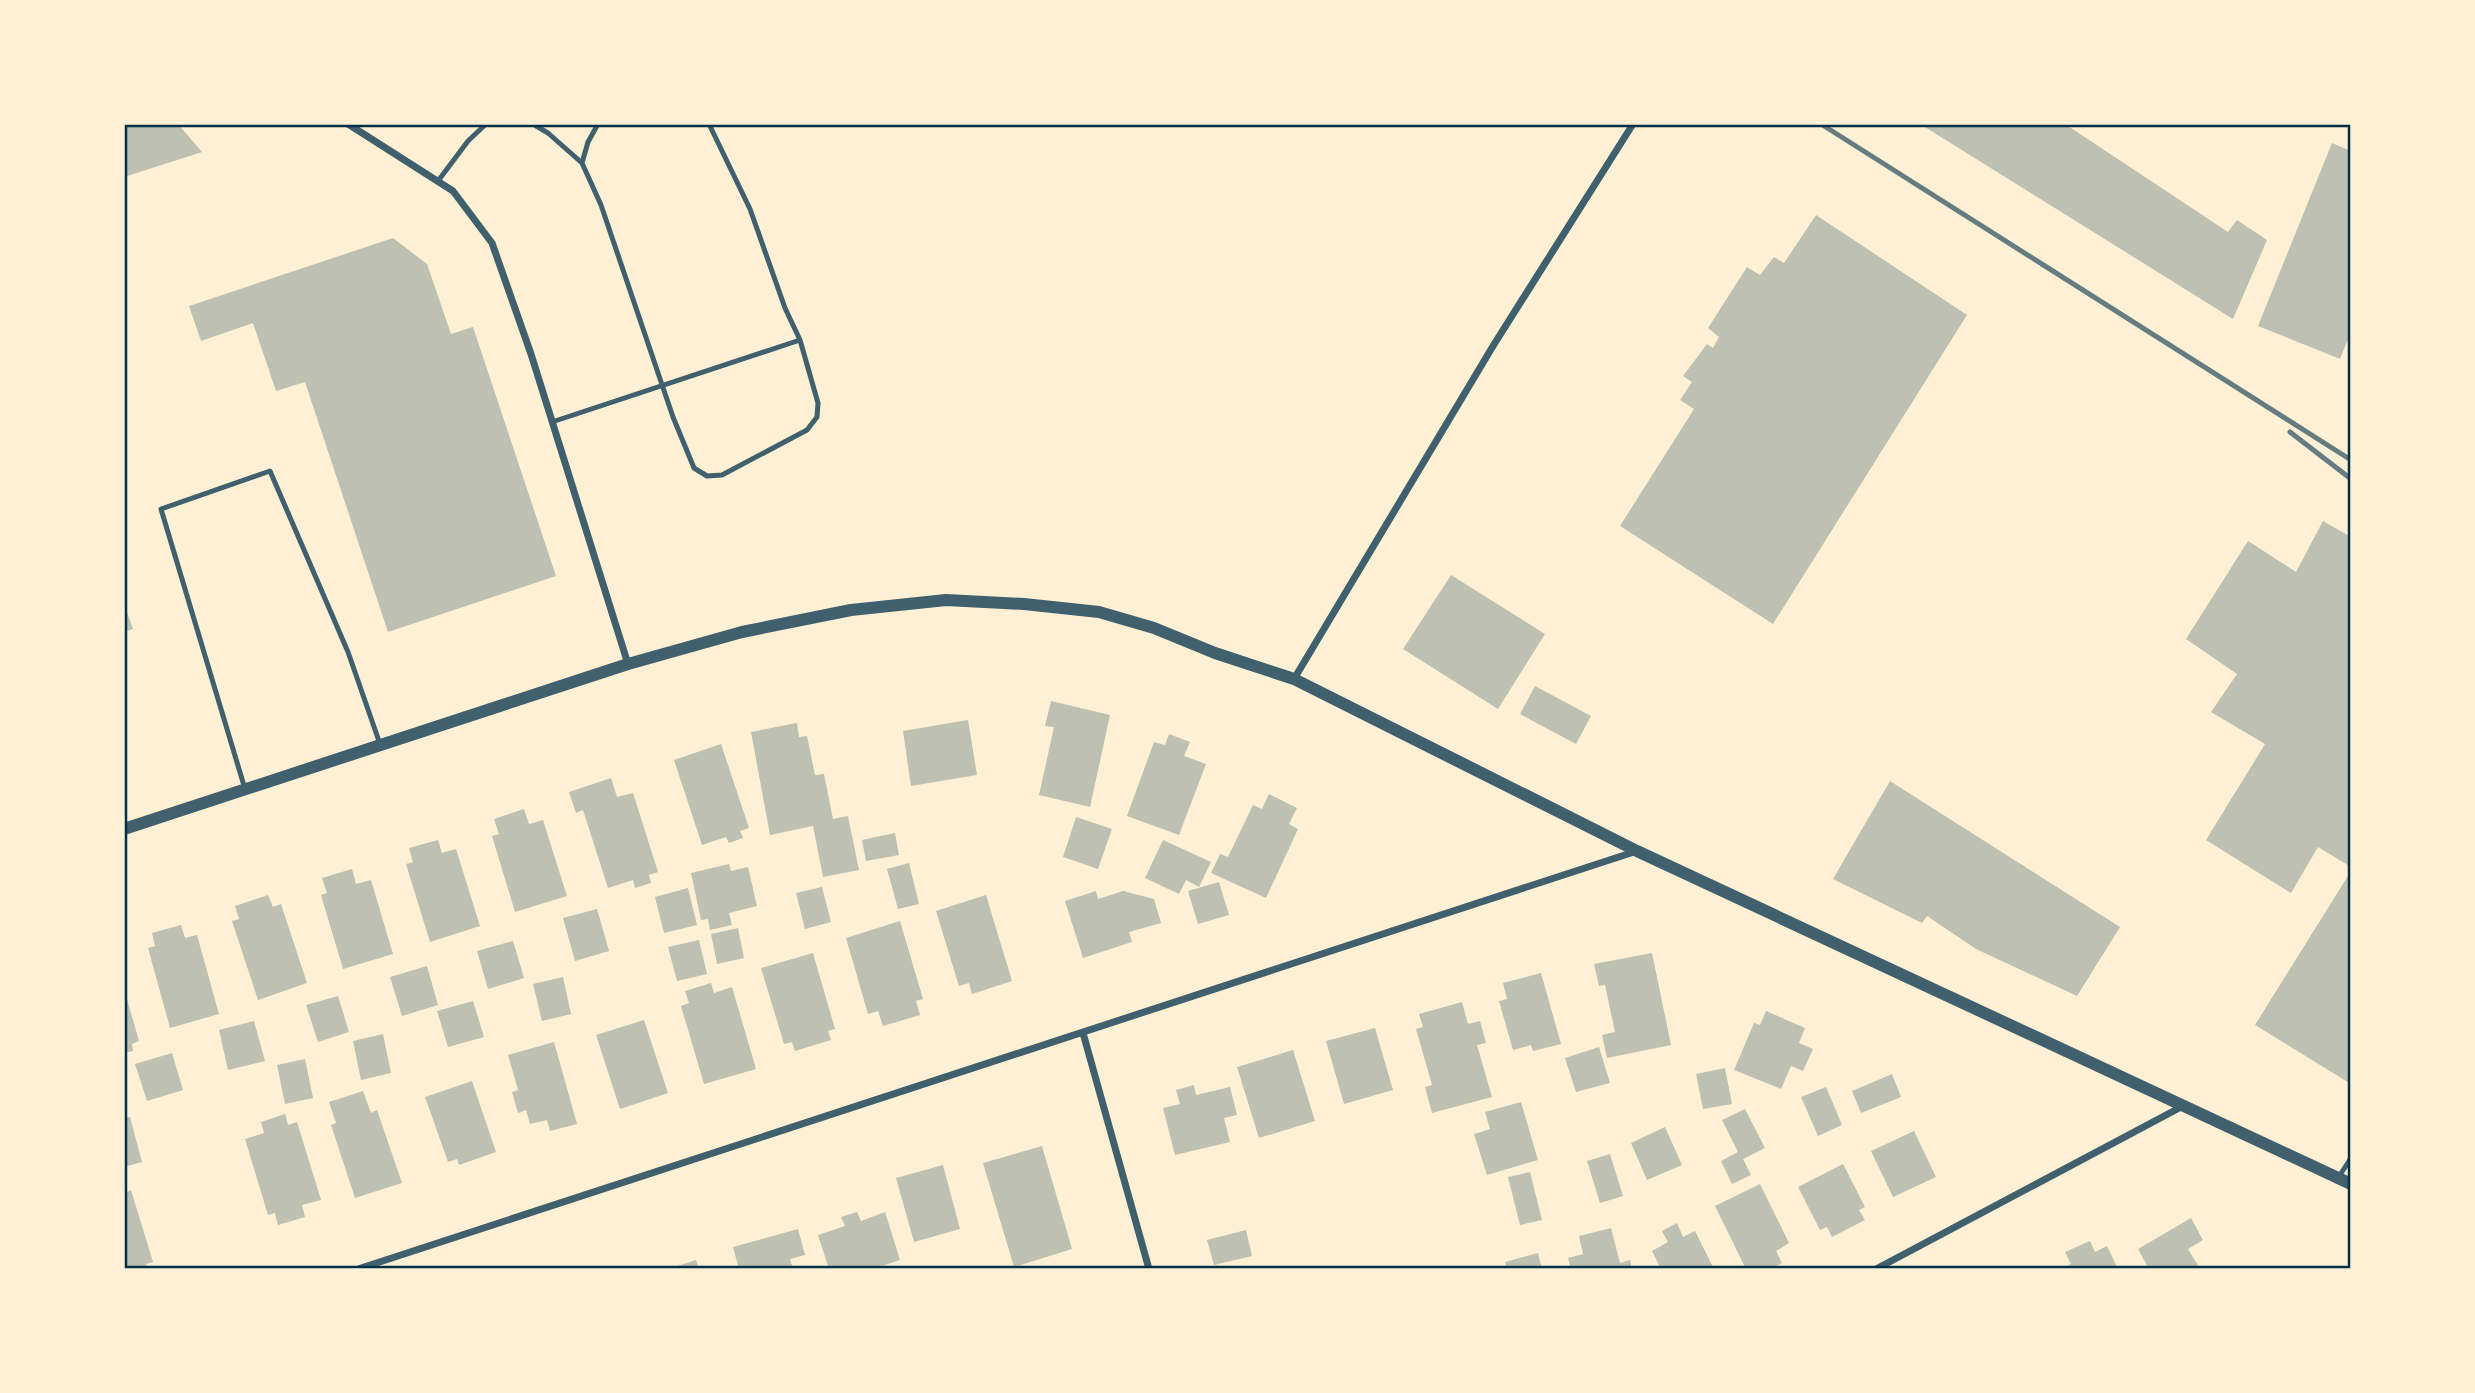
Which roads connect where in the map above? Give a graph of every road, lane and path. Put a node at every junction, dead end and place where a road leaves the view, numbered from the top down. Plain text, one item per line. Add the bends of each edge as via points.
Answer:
1 (348, 124) edge
2 (486, 124) edge
3 (533, 124) edge
4 (598, 124) edge
5 (709, 124) edge
6 (1633, 124) edge
7 (582, 163) junction
8 (438, 181) junction
9 (800, 340) junction
10 (664, 385) junction
11 (552, 422) junction
12 (628, 664) junction
13 (1294, 679) junction
14 (380, 744) junction
15 (245, 789) junction
16 (124, 829) edge
17 (1637, 851) junction
18 (1083, 1033) junction
19 (2182, 1106) junction
20 (2351, 1157) edge
21 (2338, 1178) junction
22 (2351, 1184) edge
23 (358, 1269) edge
24 (1149, 1269) edge
25 (1876, 1269) edge

1 - 8 street
2 - 8 lane
3 - 7 lane
4 - 7 lane
5 - 9 lane via 750,209
6 - 13 street via 1493,346
7 - 10 lane
8 - 11 street via 453,191 492,243
9 - 10 lane
9 - 10 lane via 815,388 817,417 807,430 722,475 707,476 694,468
10 - 11 lane
11 - 12 street
12 - 13 street via 756,629 850,610 946,600 1099,612
12 - 14 street
13 - 17 street
14 - 15 street
14 - 15 lane via 348,652 270,471 161,509
15 - 16 street
17 - 18 street
17 - 19 street
18 - 23 street
18 - 24 street
19 - 21 street
19 - 25 street
20 - 21 lane
21 - 22 street

